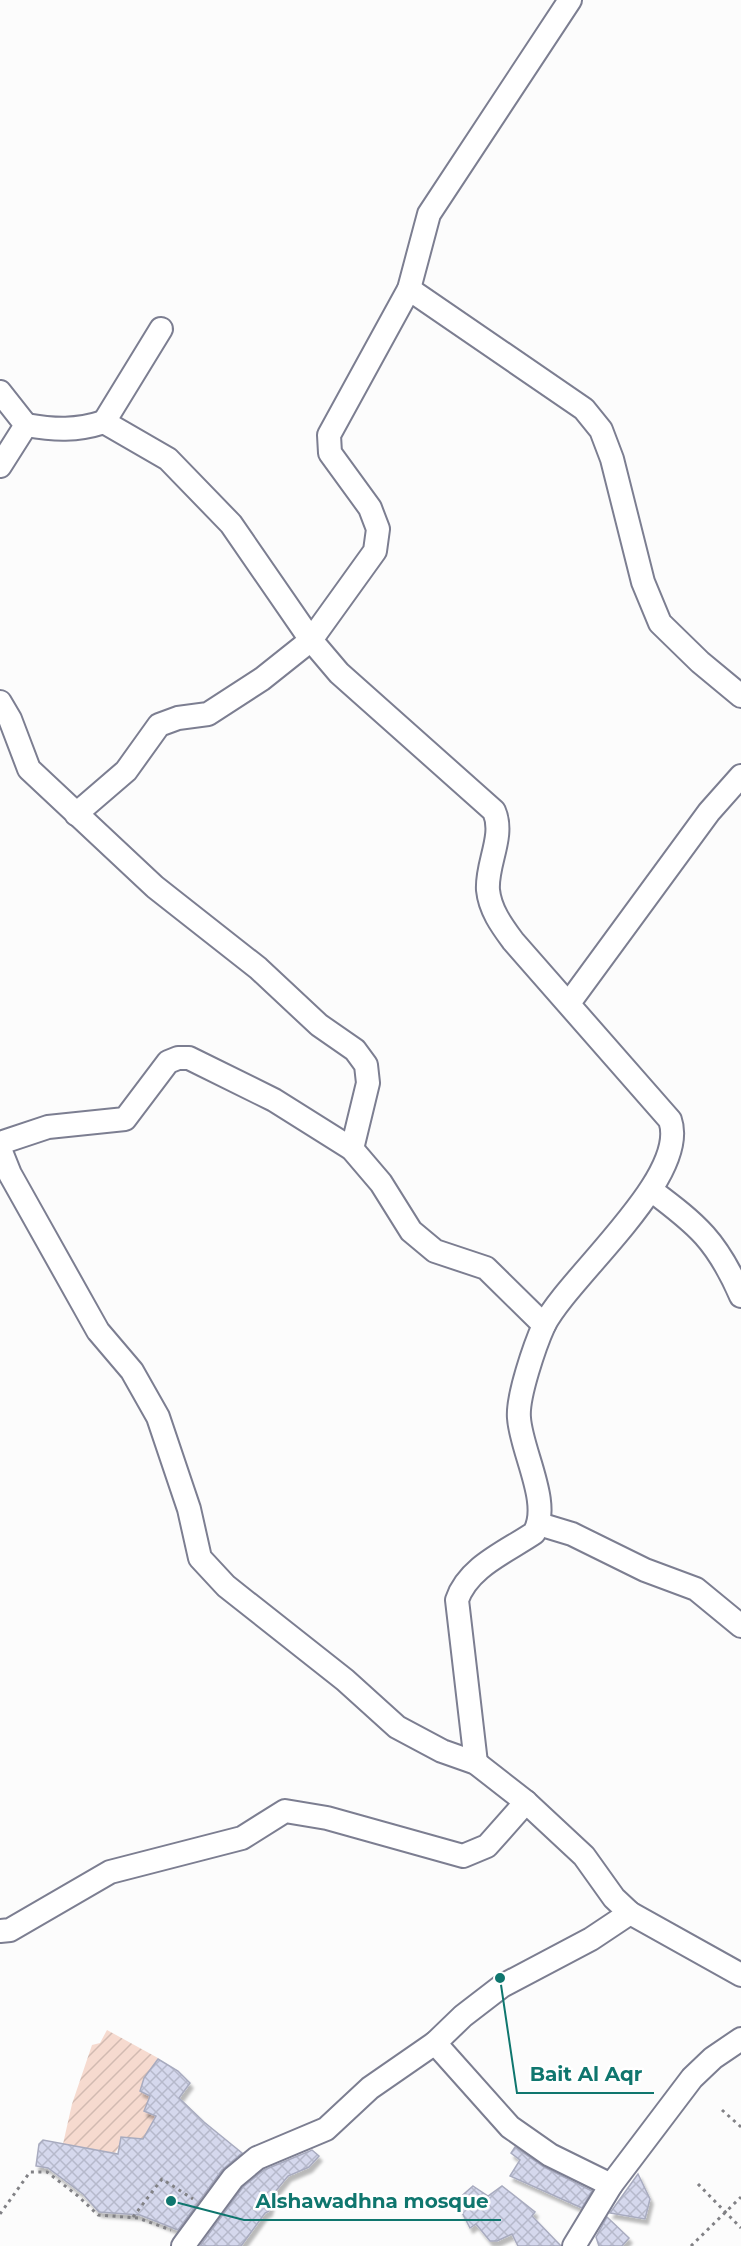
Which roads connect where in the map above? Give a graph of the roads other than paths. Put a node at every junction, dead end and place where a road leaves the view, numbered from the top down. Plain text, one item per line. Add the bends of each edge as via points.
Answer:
1 (570, 0) edge
2 (409, 289) junction
3 (161, 329) dead end
4 (0, 392) edge
5 (104, 422) junction
6 (26, 425) junction
7 (0, 466) edge
8 (312, 640) junction
9 (741, 696) edge
10 (0, 702) edge
11 (741, 776) edge
12 (76, 814) junction
13 (569, 1003) junction
14 (0, 1143) edge
15 (0, 1149) edge
16 (352, 1149) junction
17 (5, 1180) edge
18 (651, 1190) junction
19 (741, 1296) edge
20 (544, 1325) junction
21 (539, 1524) junction
22 (741, 1626) edge
23 (476, 1764) junction
24 (526, 1802) junction
25 (630, 1913) junction
26 (0, 1931) edge
27 (741, 1975) edge
28 (741, 2039) edge
29 (435, 2043) junction
30 (611, 2185) junction
31 (186, 2242) edge
32 (574, 2246) edge

1 - 2 street via 429,214
2 - 8 street via 329,435 330,453 370,508 378,529 375,551
2 - 9 street via 584,409 601,430 612,459 643,582 660,623
3 - 5 street
4 - 6 street
5 - 6 street via 58,431
5 - 8 street via 168,459 231,524
6 - 7 street
8 - 12 street via 208,714 159,725 126,771
8 - 13 street via 339,674 494,811 499,822 488,890 495,915 513,942
10 - 12 street via 29,769
11 - 13 street via 709,812
12 - 16 street via 155,887 258,968 319,1025 355,1050 366,1065 368,1083
13 - 18 street via 670,1120 673,1141
14 - 16 street via 48,1127 125,1119 168,1062 189,1058 274,1100
15 - 17 street
16 - 20 street via 381,1183 411,1232 435,1251 486,1268
17 - 23 street via 99,1331 132,1371 158,1417 189,1509 200,1558 226,1586 397,1726
18 - 19 street via 705,1234 723,1257
18 - 20 street
20 - 21 street via 522,1390 518,1416 540,1506
21 - 22 street via 690,1586
21 - 23 street via 534,1533 472,1574 457,1600
23 - 24 street
24 - 25 street via 584,1856 614,1898
24 - 26 street via 487,1846 463,1856 327,1818 285,1811 242,1838 110,1872 10,1930
25 - 27 street
25 - 29 street via 591,1939 502,1986
28 - 30 street via 692,2078
29 - 30 street via 510,2127 550,2155
29 - 31 street via 370,2088 326,2129 257,2158 233,2178
30 - 32 street

